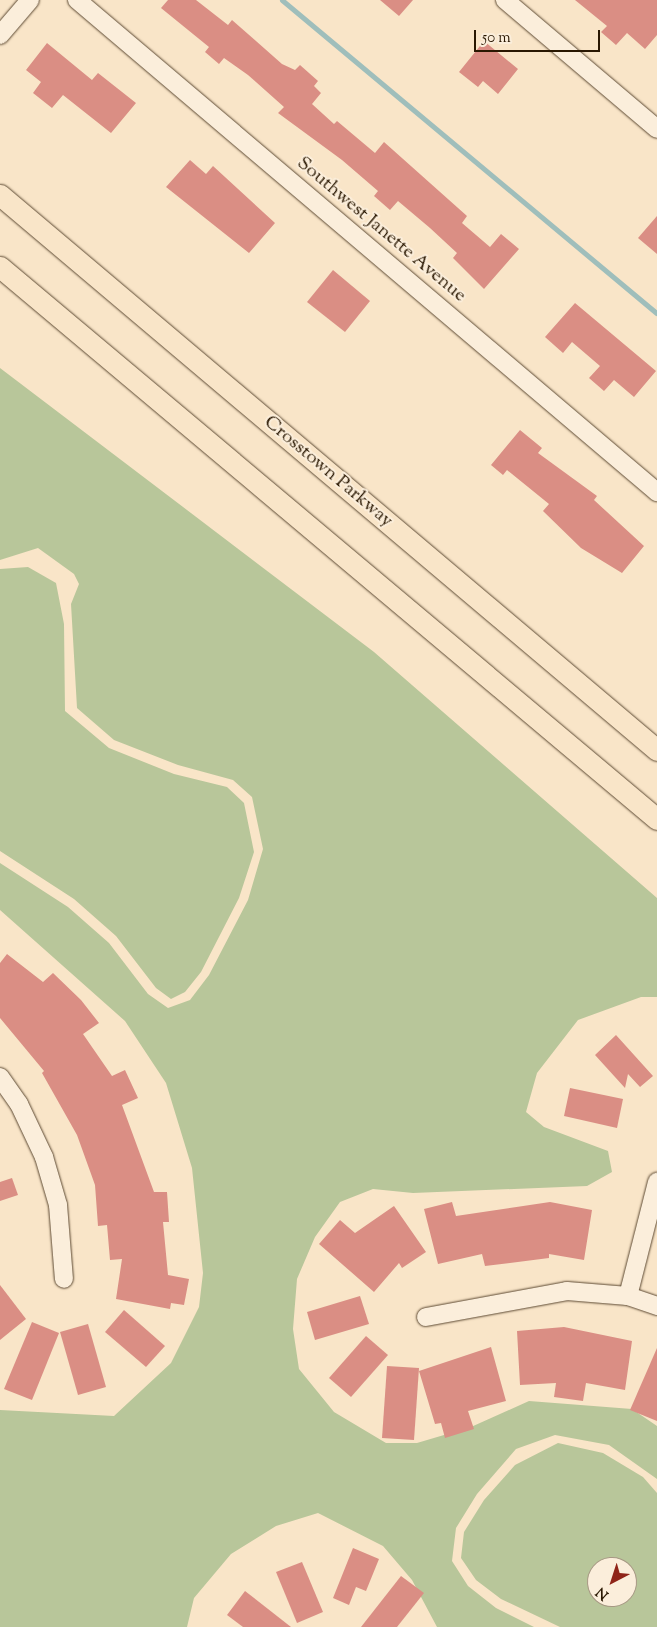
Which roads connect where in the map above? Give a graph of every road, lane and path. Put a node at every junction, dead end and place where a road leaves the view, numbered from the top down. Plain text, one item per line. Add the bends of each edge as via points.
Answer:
1 (30, 0) edge
2 (78, 0) edge
3 (505, 0) edge
4 (0, 35) edge
5 (657, 129) edge
6 (0, 195) edge
7 (0, 267) edge
8 (657, 492) edge
9 (657, 750) edge
10 (657, 819) edge
11 (0, 1077) edge
12 (657, 1182) edge
13 (64, 1279) dead end
14 (628, 1296) junction
15 (657, 1306) edge
16 (426, 1317) dead end

1 - 4 street
2 - 8 street, Southwest Janette Avenue
3 - 5 street
6 - 9 main road, Crosstown Parkway
7 - 10 main road
11 - 13 street via 19,1104 44,1157 58,1205
12 - 14 street
14 - 15 street
14 - 16 street via 567,1291

